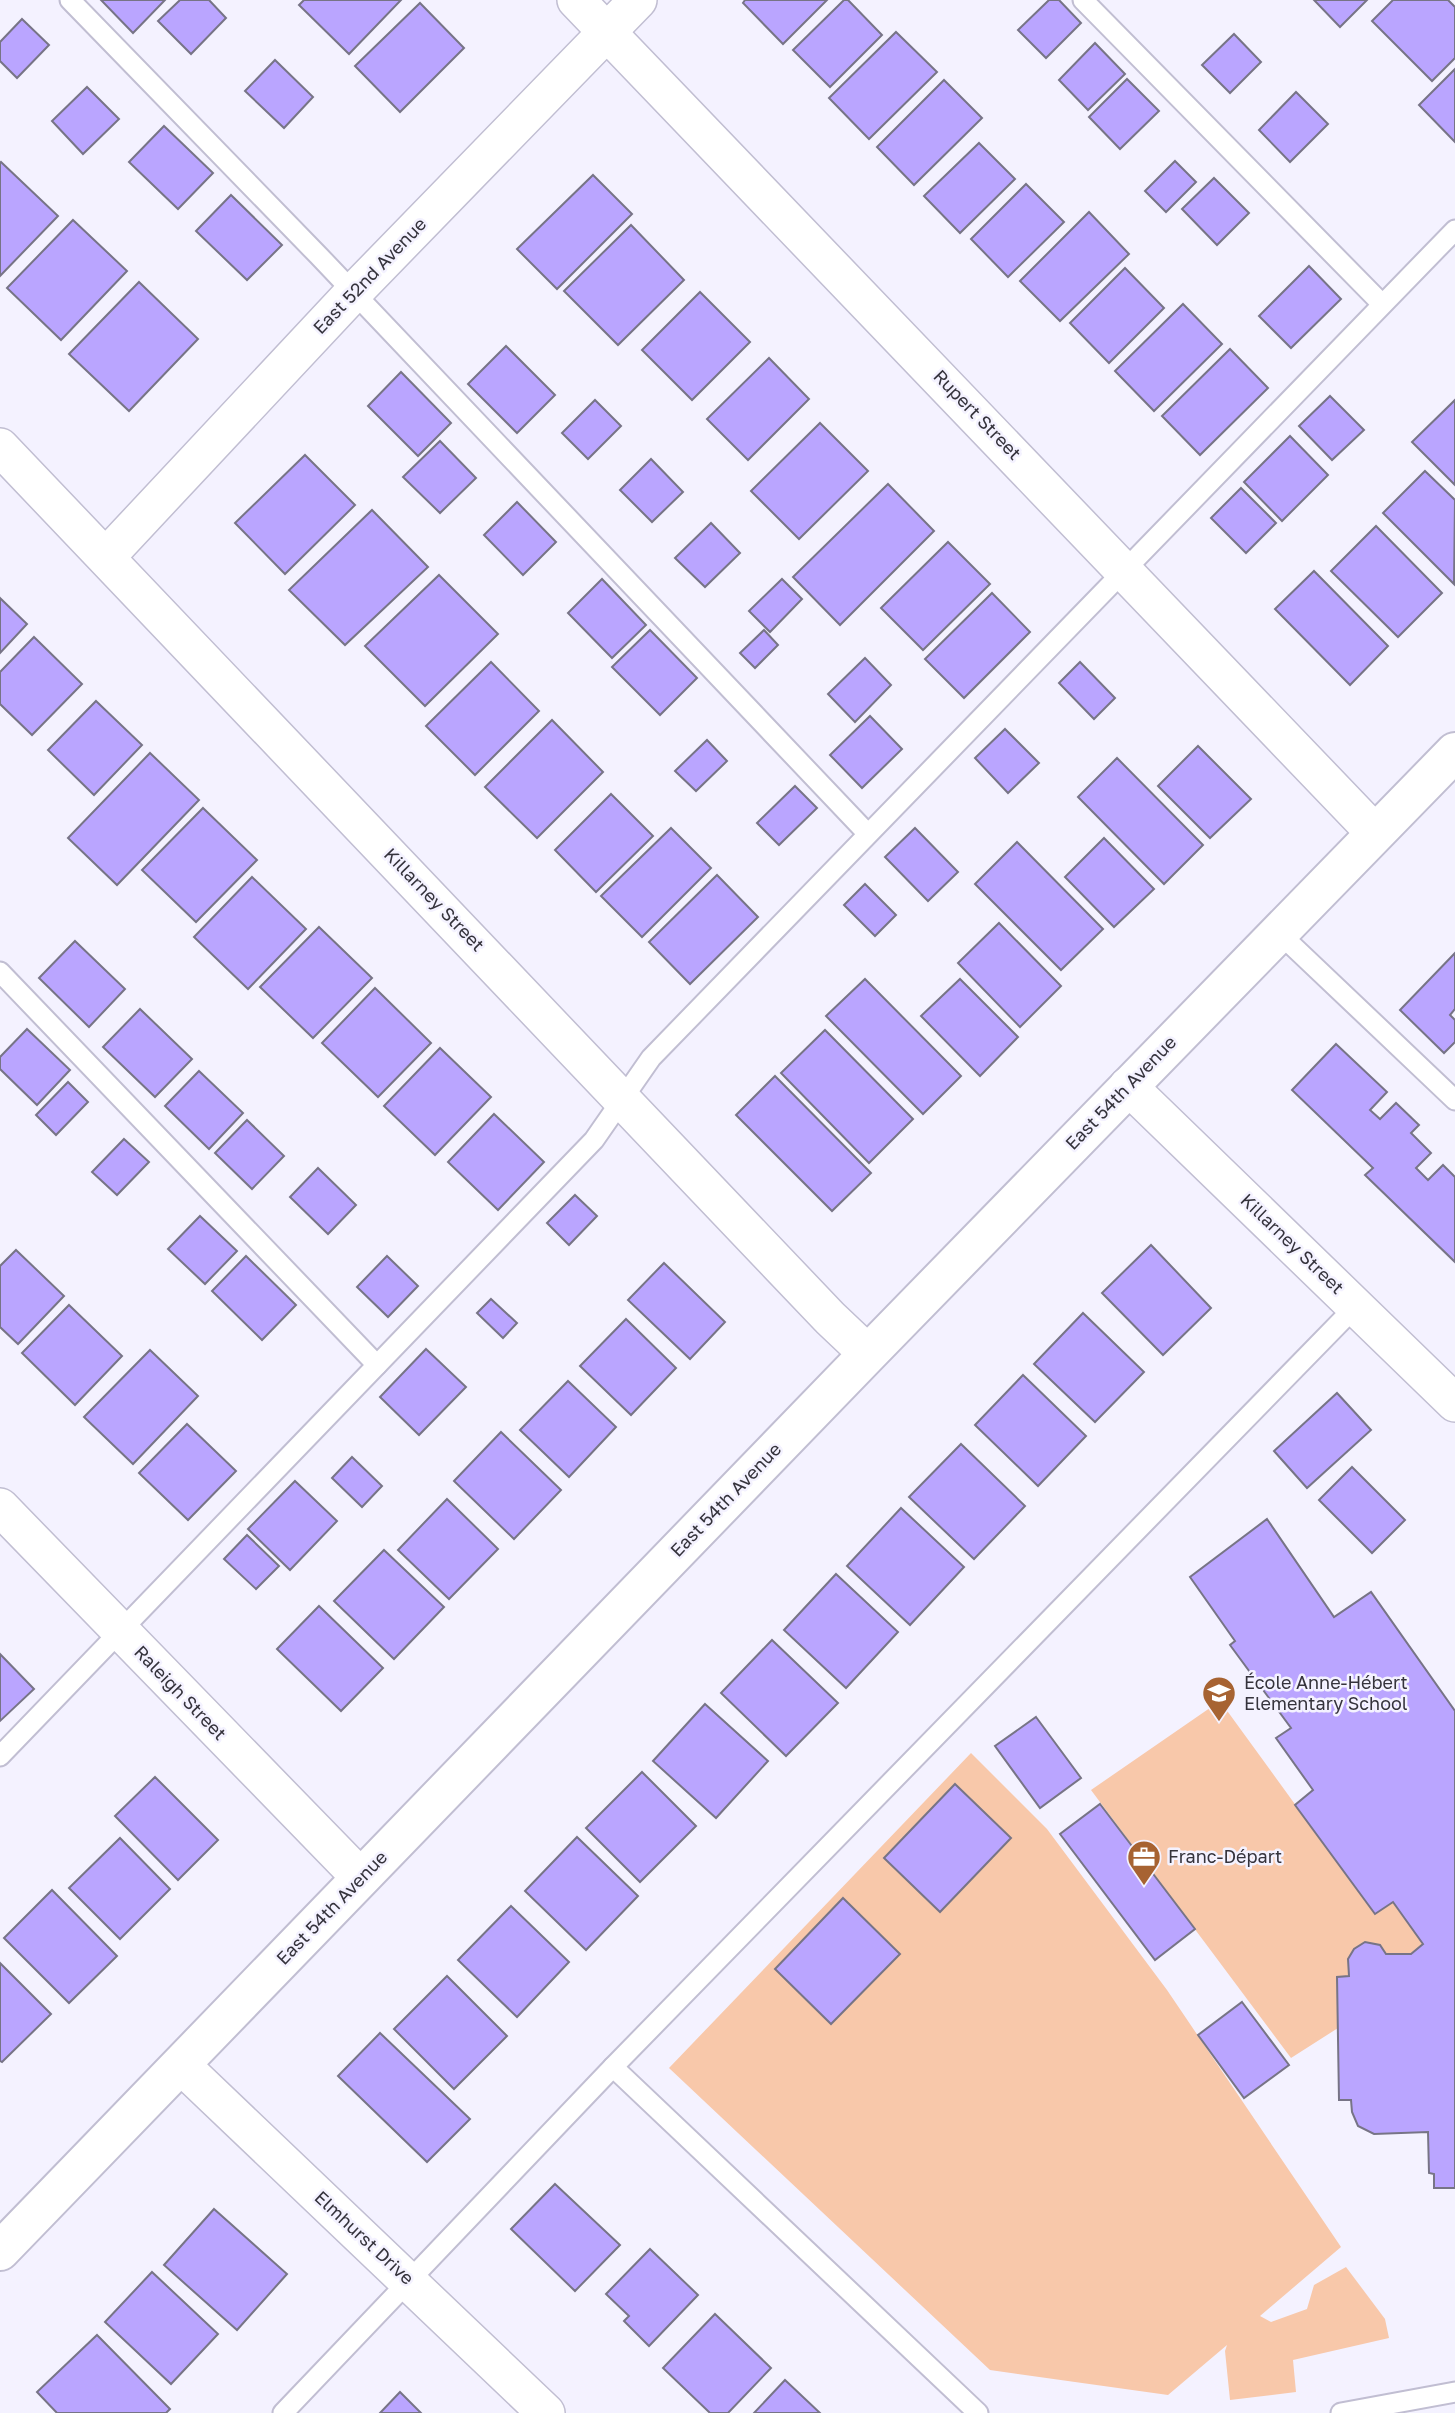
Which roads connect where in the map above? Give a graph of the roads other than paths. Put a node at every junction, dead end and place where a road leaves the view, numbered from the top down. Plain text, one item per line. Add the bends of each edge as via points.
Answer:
1 (70, 0) edge
2 (576, 0) edge
3 (638, 0) edge
4 (1083, 0) edge
5 (607, 32) junction
6 (1455, 230) edge
7 (353, 293) junction
8 (1382, 304) junction
9 (0, 447) edge
10 (106, 556) junction
11 (1126, 570) junction
12 (1455, 752) edge
13 (867, 833) junction
14 (1375, 833) junction
15 (1278, 932) junction
16 (0, 972) edge
17 (1128, 1086) junction
18 (623, 1099) junction
19 (1455, 1101) edge
20 (1356, 1306) junction
21 (868, 1354) junction
22 (377, 1365) junction
23 (1455, 1403) edge
24 (0, 1507) edge
25 (121, 1633) junction
26 (0, 1756) edge
27 (361, 1878) junction
28 (181, 2065) junction
29 (613, 2067) junction
30 (0, 2251) edge
31 (410, 2282) junction
32 (1455, 2392) edge
33 (284, 2413) edge
34 (546, 2413) edge
35 (978, 2413) edge
36 (1341, 2413) edge

1 - 7 lane
2 - 5 street, Rupert Street
3 - 5 street, East 52nd Avenue
4 - 8 lane
5 - 7 street, East 52nd Avenue
5 - 11 street, Rupert Street
6 - 8 lane
7 - 10 street, East 52nd Avenue
7 - 13 lane
8 - 11 lane
9 - 10 street, Killarney Street
10 - 18 street, Killarney Street
11 - 13 lane
11 - 14 street, Rupert Street
12 - 14 street, East 54th Avenue
13 - 18 lane via 651,1058
14 - 15 street, East 54th Avenue
15 - 17 street, East 54th Avenue
15 - 19 lane
16 - 22 lane
17 - 20 street, Killarney Street
17 - 21 street, East 54th Avenue
18 - 21 street, Killarney Street
18 - 22 lane via 594,1140
20 - 23 street, Killarney Street
20 - 29 lane
21 - 27 street, East 54th Avenue
22 - 25 lane
24 - 25 street, Raleigh Street
25 - 26 lane
25 - 27 street, Raleigh Street
27 - 28 street, East 54th Avenue
28 - 30 street, East 54th Avenue
28 - 31 street, Elmhurst Drive
29 - 31 lane
29 - 35 lane
31 - 33 lane
31 - 34 street, Elmhurst Drive
32 - 36 lane

